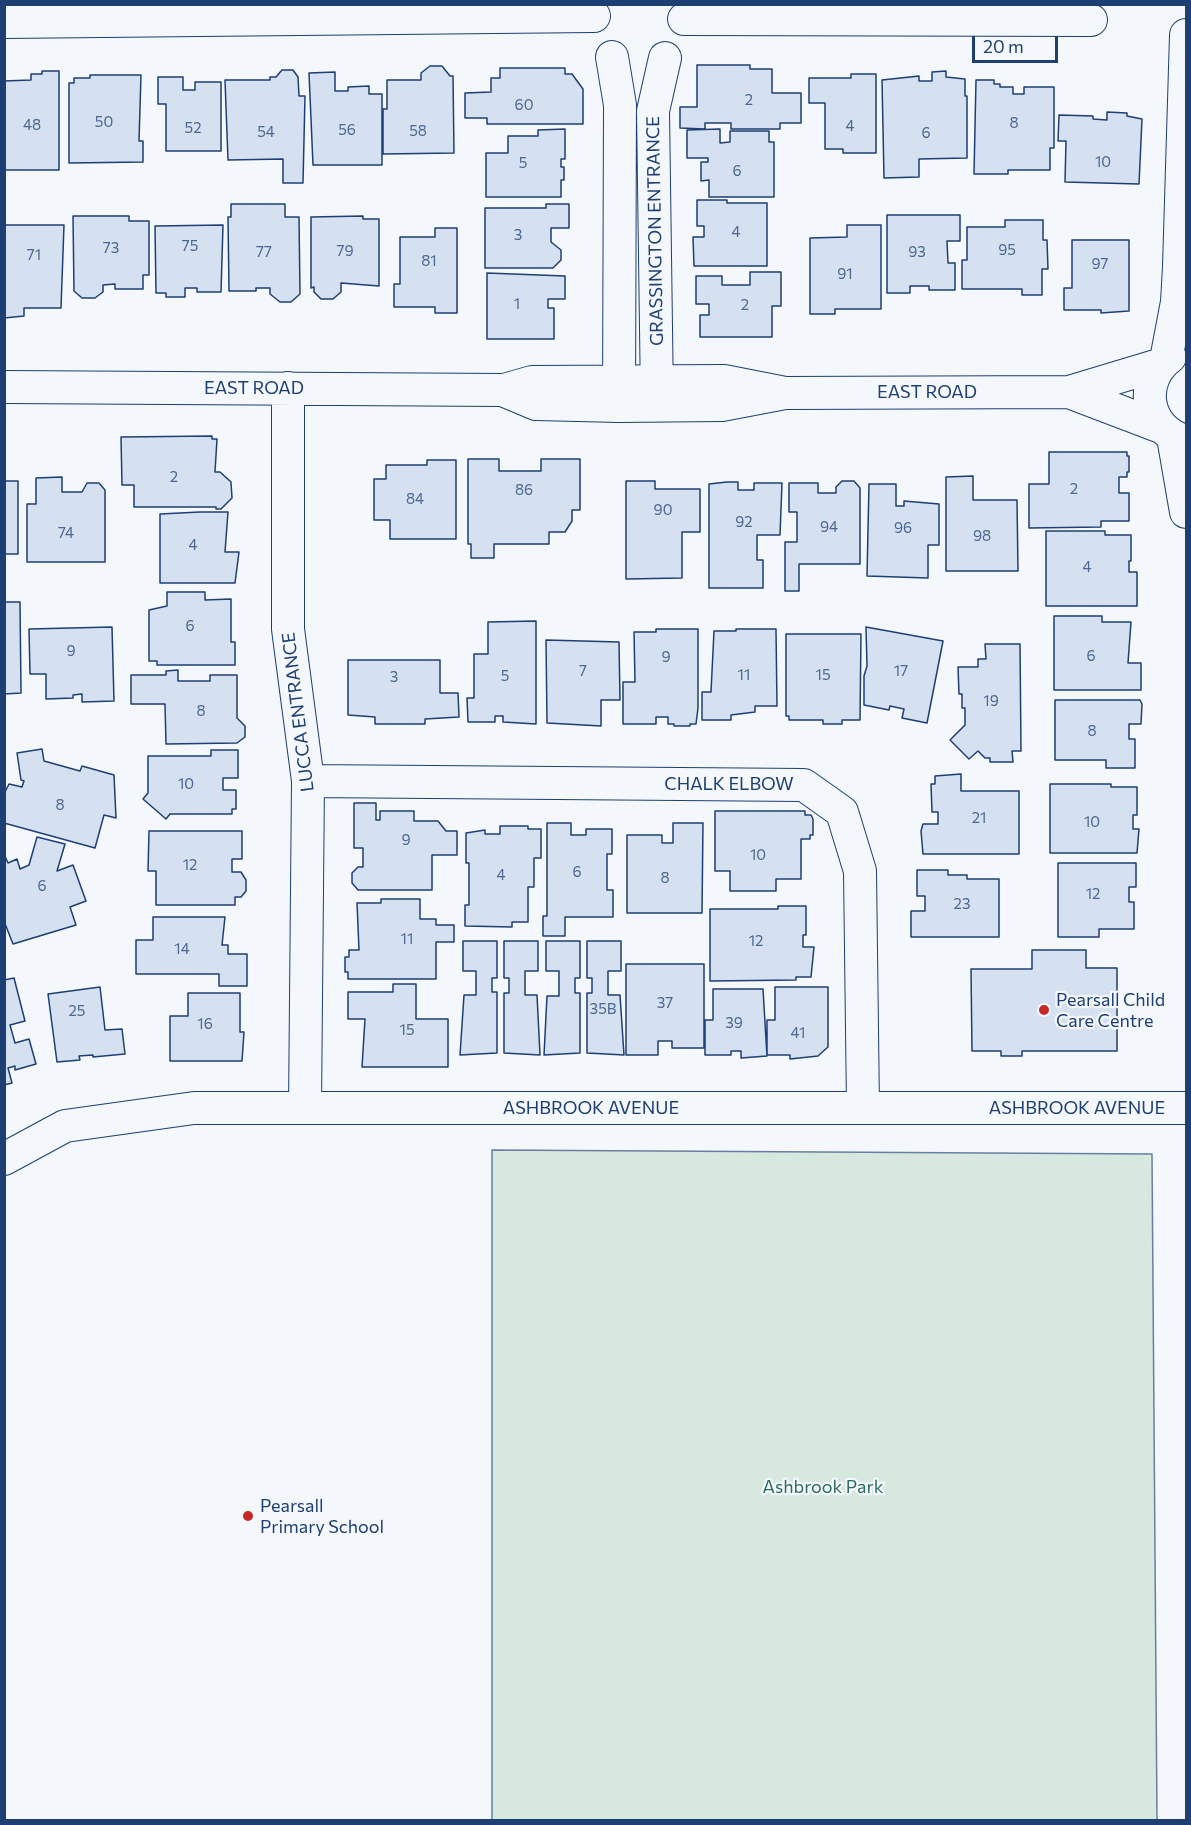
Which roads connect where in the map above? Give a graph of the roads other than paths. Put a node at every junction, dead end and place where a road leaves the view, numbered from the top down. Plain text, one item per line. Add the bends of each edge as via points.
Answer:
1 (595, 10) edge
2 (682, 12) edge
3 (1091, 20) dead end
4 (4, 22) edge
5 (1186, 34) edge
6 (612, 57) junction
7 (665, 58) junction
8 (1184, 116) edge
9 (1171, 358) edge
10 (4, 387) edge
11 (288, 388) junction
12 (1069, 392) junction
13 (619, 393) junction
14 (657, 393) junction
15 (1173, 435) edge
16 (1186, 512) edge
17 (308, 781) junction
18 (305, 1108) junction
19 (863, 1108) junction
20 (1186, 1108) edge
21 (4, 1159) edge

1 - 4 street
1 - 6 street via 598,39
2 - 3 street
2 - 7 street via 683,32
5 - 8 street
6 - 7 street via 635,66
6 - 13 street, GRASSINGTON ENTRANCE via 620,105
7 - 14 street, GRASSINGTON ENTRANCE via 653,111
8 - 9 street
9 - 12 street, EAST ROAD
9 - 15 street via 1154,376 1149,391 1150,407
10 - 11 street, EAST ROAD
11 - 13 street, EAST ROAD via 504,390 532,382
11 - 17 street, LUCCA ENTRANCE via 288,629
12 - 14 street, EAST ROAD via 785,393 724,381
12 - 15 street, EAST ROAD
13 - 14 street, EAST ROAD
15 - 16 street
17 - 18 street, LUCCA ENTRANCE
17 - 19 street, CHALK ELBOW via 804,784 842,812 860,871
18 - 19 street, ASHBROOK AVENUE
18 - 21 street, ASHBROOK AVENUE via 194,1108 65,1126
19 - 20 street, ASHBROOK AVENUE

